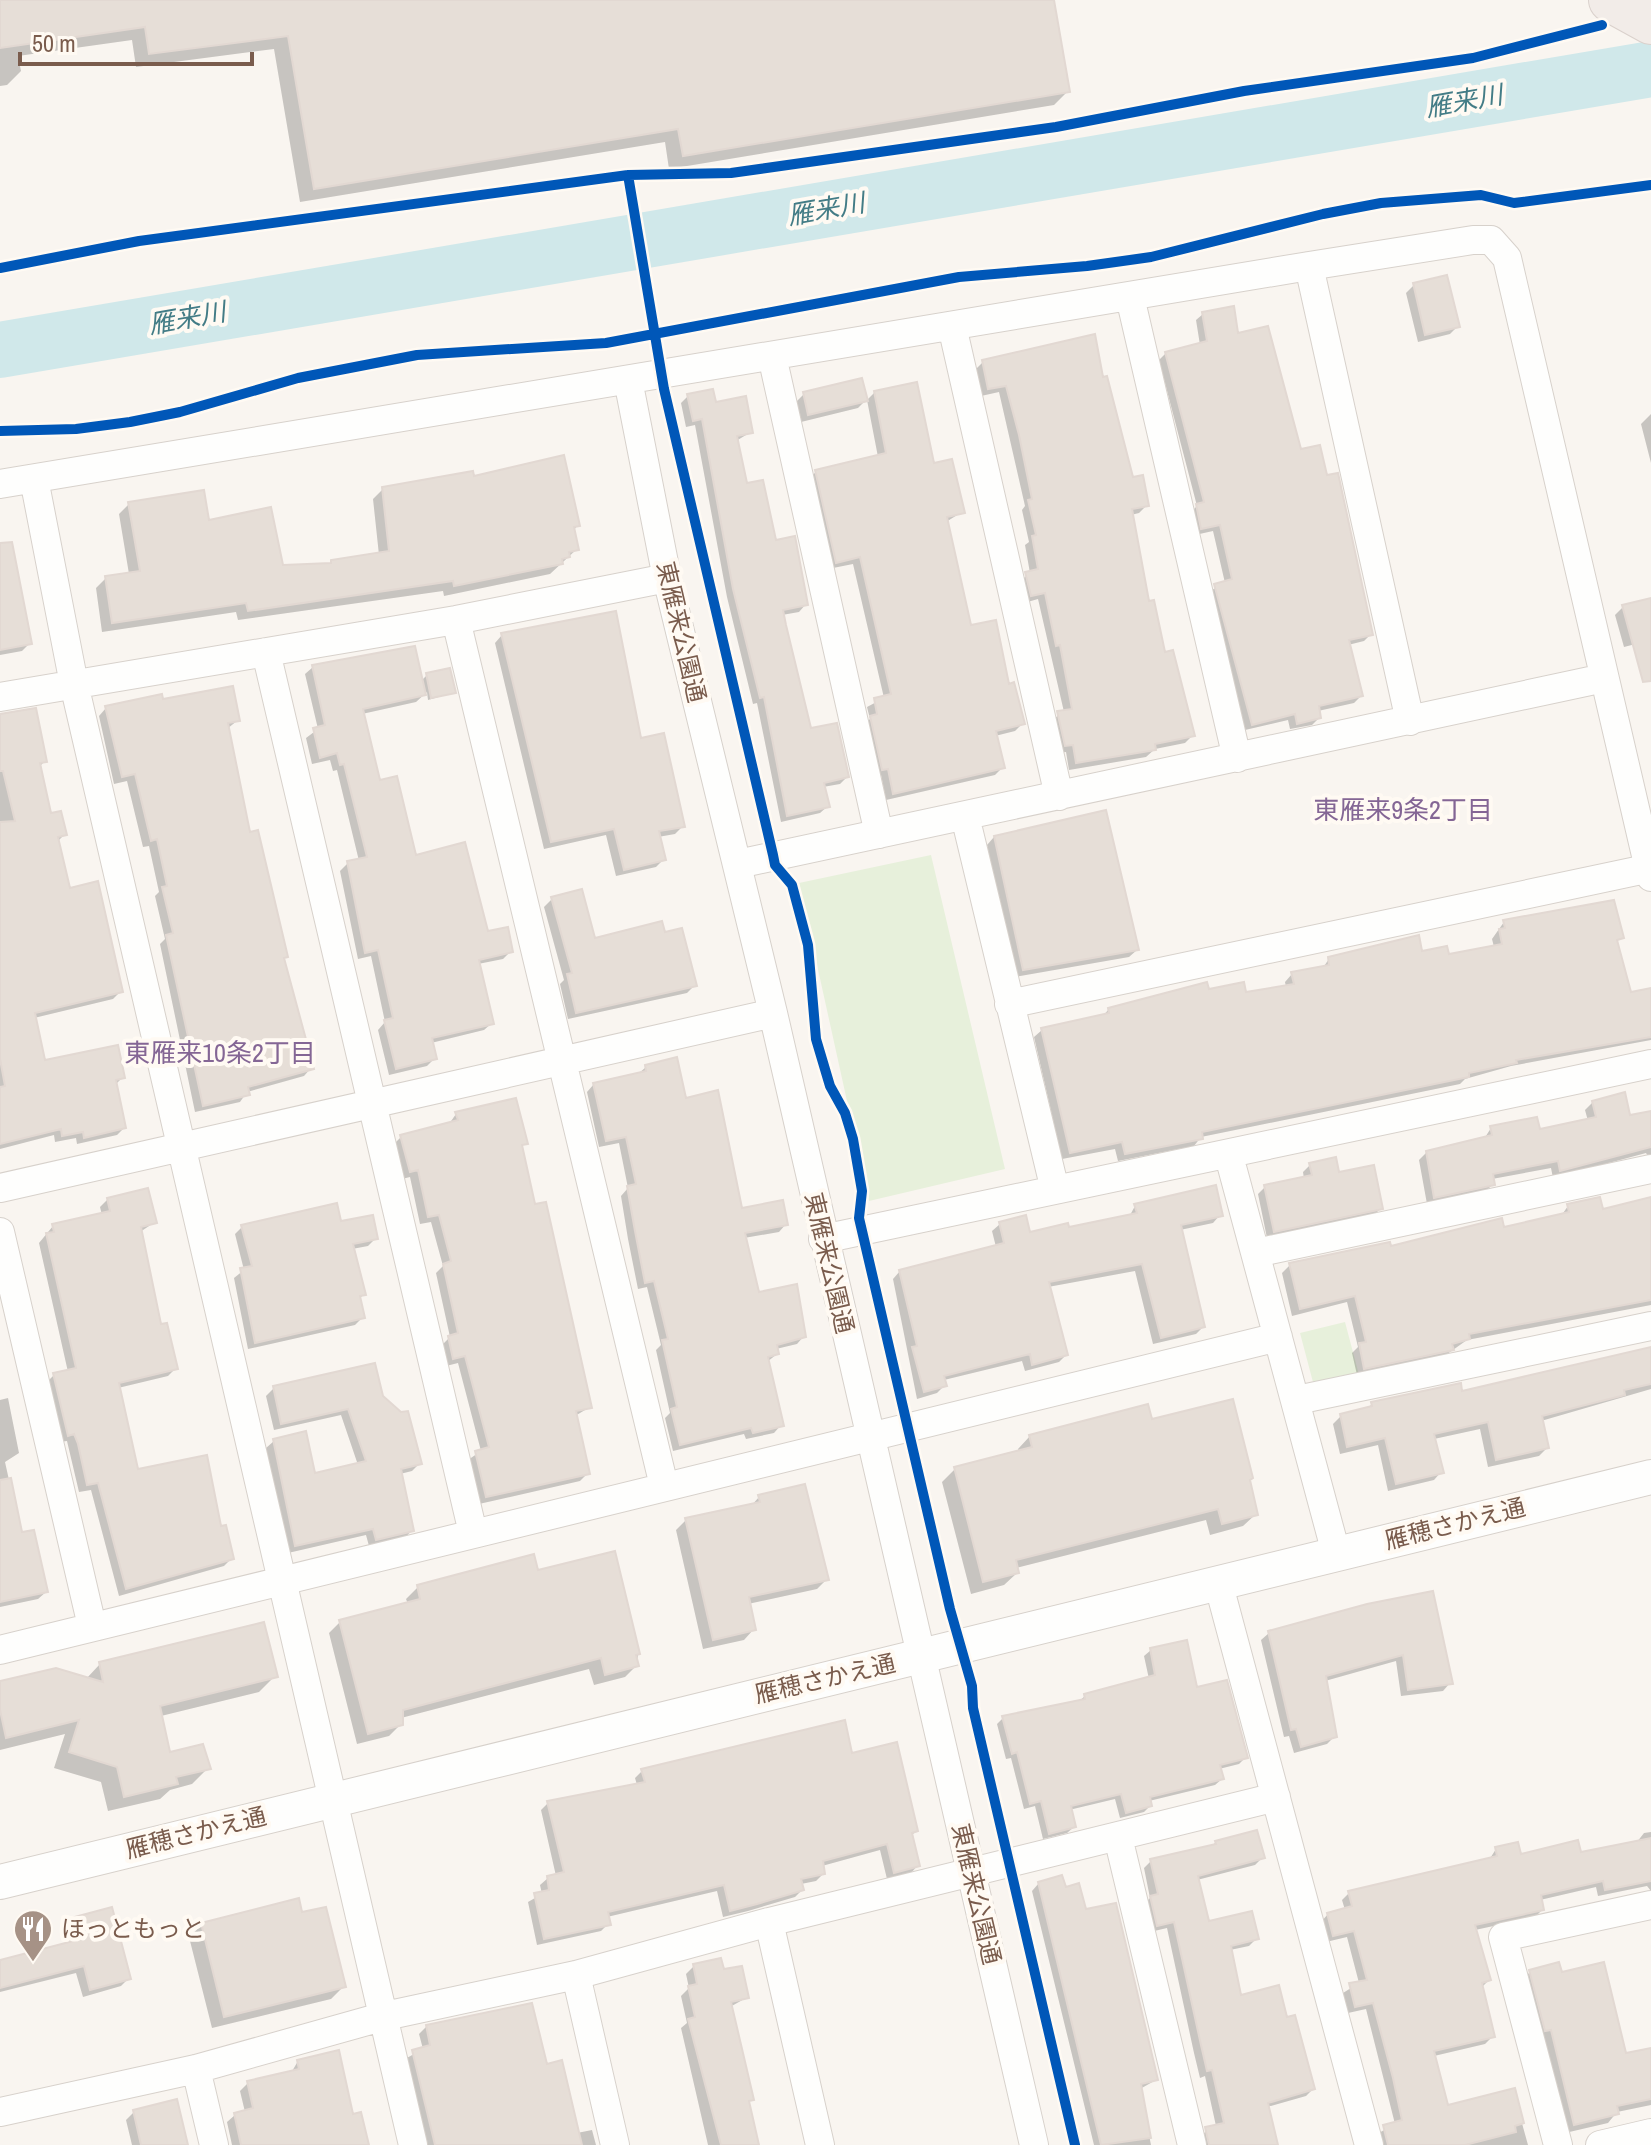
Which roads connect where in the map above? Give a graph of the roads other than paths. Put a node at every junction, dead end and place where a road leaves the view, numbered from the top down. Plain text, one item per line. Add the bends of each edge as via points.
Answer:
1 (1611, 0) edge
2 (1651, 22) edge
3 (1309, 266) junction
4 (1130, 297) junction
5 (952, 326) junction
6 (772, 356) junction
7 (628, 380) junction
8 (34, 479) junction
9 (0, 484) edge
10 (667, 578) junction
11 (456, 620) junction
12 (266, 652) junction
13 (1604, 678) junction
14 (74, 684) junction
15 (0, 697) edge
16 (1410, 721) junction
17 (1237, 758) junction
18 (1059, 796) junction
19 (965, 816) junction
20 (879, 834) junction
21 (738, 864) junction
22 (1650, 871) edge
23 (1009, 1004) junction
24 (773, 1013) junction
25 (562, 1058) junction
26 (1651, 1064) edge
27 (372, 1101) junction
28 (181, 1145) junction
29 (1229, 1156) junction
30 (1651, 1169) edge
31 (0, 1188) edge
32 (1055, 1190) junction
33 (0, 1232) edge
34 (823, 1239) junction
35 (1256, 1253) junction
36 (1651, 1326) edge
37 (1278, 1337) junction
38 (1297, 1400) junction
39 (870, 1436) junction
40 (1651, 1477) edge
41 (664, 1486) junction
42 (473, 1533) junction
43 (1336, 1553) junction
44 (282, 1581) junction
45 (1218, 1582) junction
46 (92, 1626) junction
47 (0, 1650) edge
48 (921, 1657) junction
49 (1276, 1797) junction
50 (331, 1798) junction
51 (1118, 1837) junction
52 (971, 1872) junction
53 (0, 1882) edge
54 (1651, 1905) edge
55 (769, 1922) junction
56 (576, 1975) junction
57 (385, 2016) junction
58 (196, 2069) junction
59 (0, 2112) edge
60 (1651, 2133) edge
61 (214, 2145) edge
62 (413, 2145) edge
63 (615, 2145) edge
64 (820, 2145) edge
65 (1034, 2145) edge
66 (1192, 2145) edge
67 (1369, 2145) edge
68 (1558, 2145) edge
69 (1600, 2145) edge

1 - 2 highway
3 - 4 street
3 - 13 street via 1473,240 1491,240 1499,246 1507,258
3 - 16 street
4 - 5 street
4 - 17 street
5 - 6 street
5 - 18 street
6 - 7 street
6 - 20 street
7 - 8 street
7 - 10 street, 東雁来公園通
8 - 9 street
8 - 14 street
10 - 11 street
10 - 21 street, 東雁来公園通
11 - 12 street
11 - 25 street
12 - 14 street
12 - 27 street
13 - 16 street
13 - 22 street
14 - 15 street
14 - 28 street
16 - 17 street
17 - 18 street
18 - 19 street
19 - 20 street
19 - 23 street
20 - 21 street
21 - 24 street, 東雁来公園通
22 - 23 street
23 - 32 street
24 - 25 street
24 - 34 street, 東雁来公園通
25 - 27 street
25 - 41 street
26 - 29 street
27 - 28 street
27 - 42 street
28 - 31 street
28 - 44 street
29 - 32 street
29 - 35 street
30 - 35 street
32 - 34 street
33 - 46 street
34 - 39 street, 東雁来公園通
35 - 37 street
36 - 38 street
37 - 38 street
37 - 39 street
38 - 43 street
39 - 41 street
39 - 48 street, 東雁来公園通
40 - 43 street, 雁穂さかえ通
41 - 42 street
42 - 44 street
43 - 45 street, 雁穂さかえ通
44 - 46 street
44 - 50 street
45 - 48 street, 雁穂さかえ通
45 - 49 street
46 - 47 street
48 - 50 street, 雁穂さかえ通
48 - 52 street, 東雁来公園通
49 - 51 street
49 - 67 street
50 - 53 street, 雁穂さかえ通
50 - 57 street
51 - 52 street
51 - 66 street
52 - 55 street
52 - 65 street, 東雁来公園通
54 - 68 street via 1503,1937
55 - 56 street
55 - 64 street
56 - 57 street
56 - 63 street
57 - 58 street
57 - 62 street
58 - 59 street
58 - 61 street
60 - 69 street

